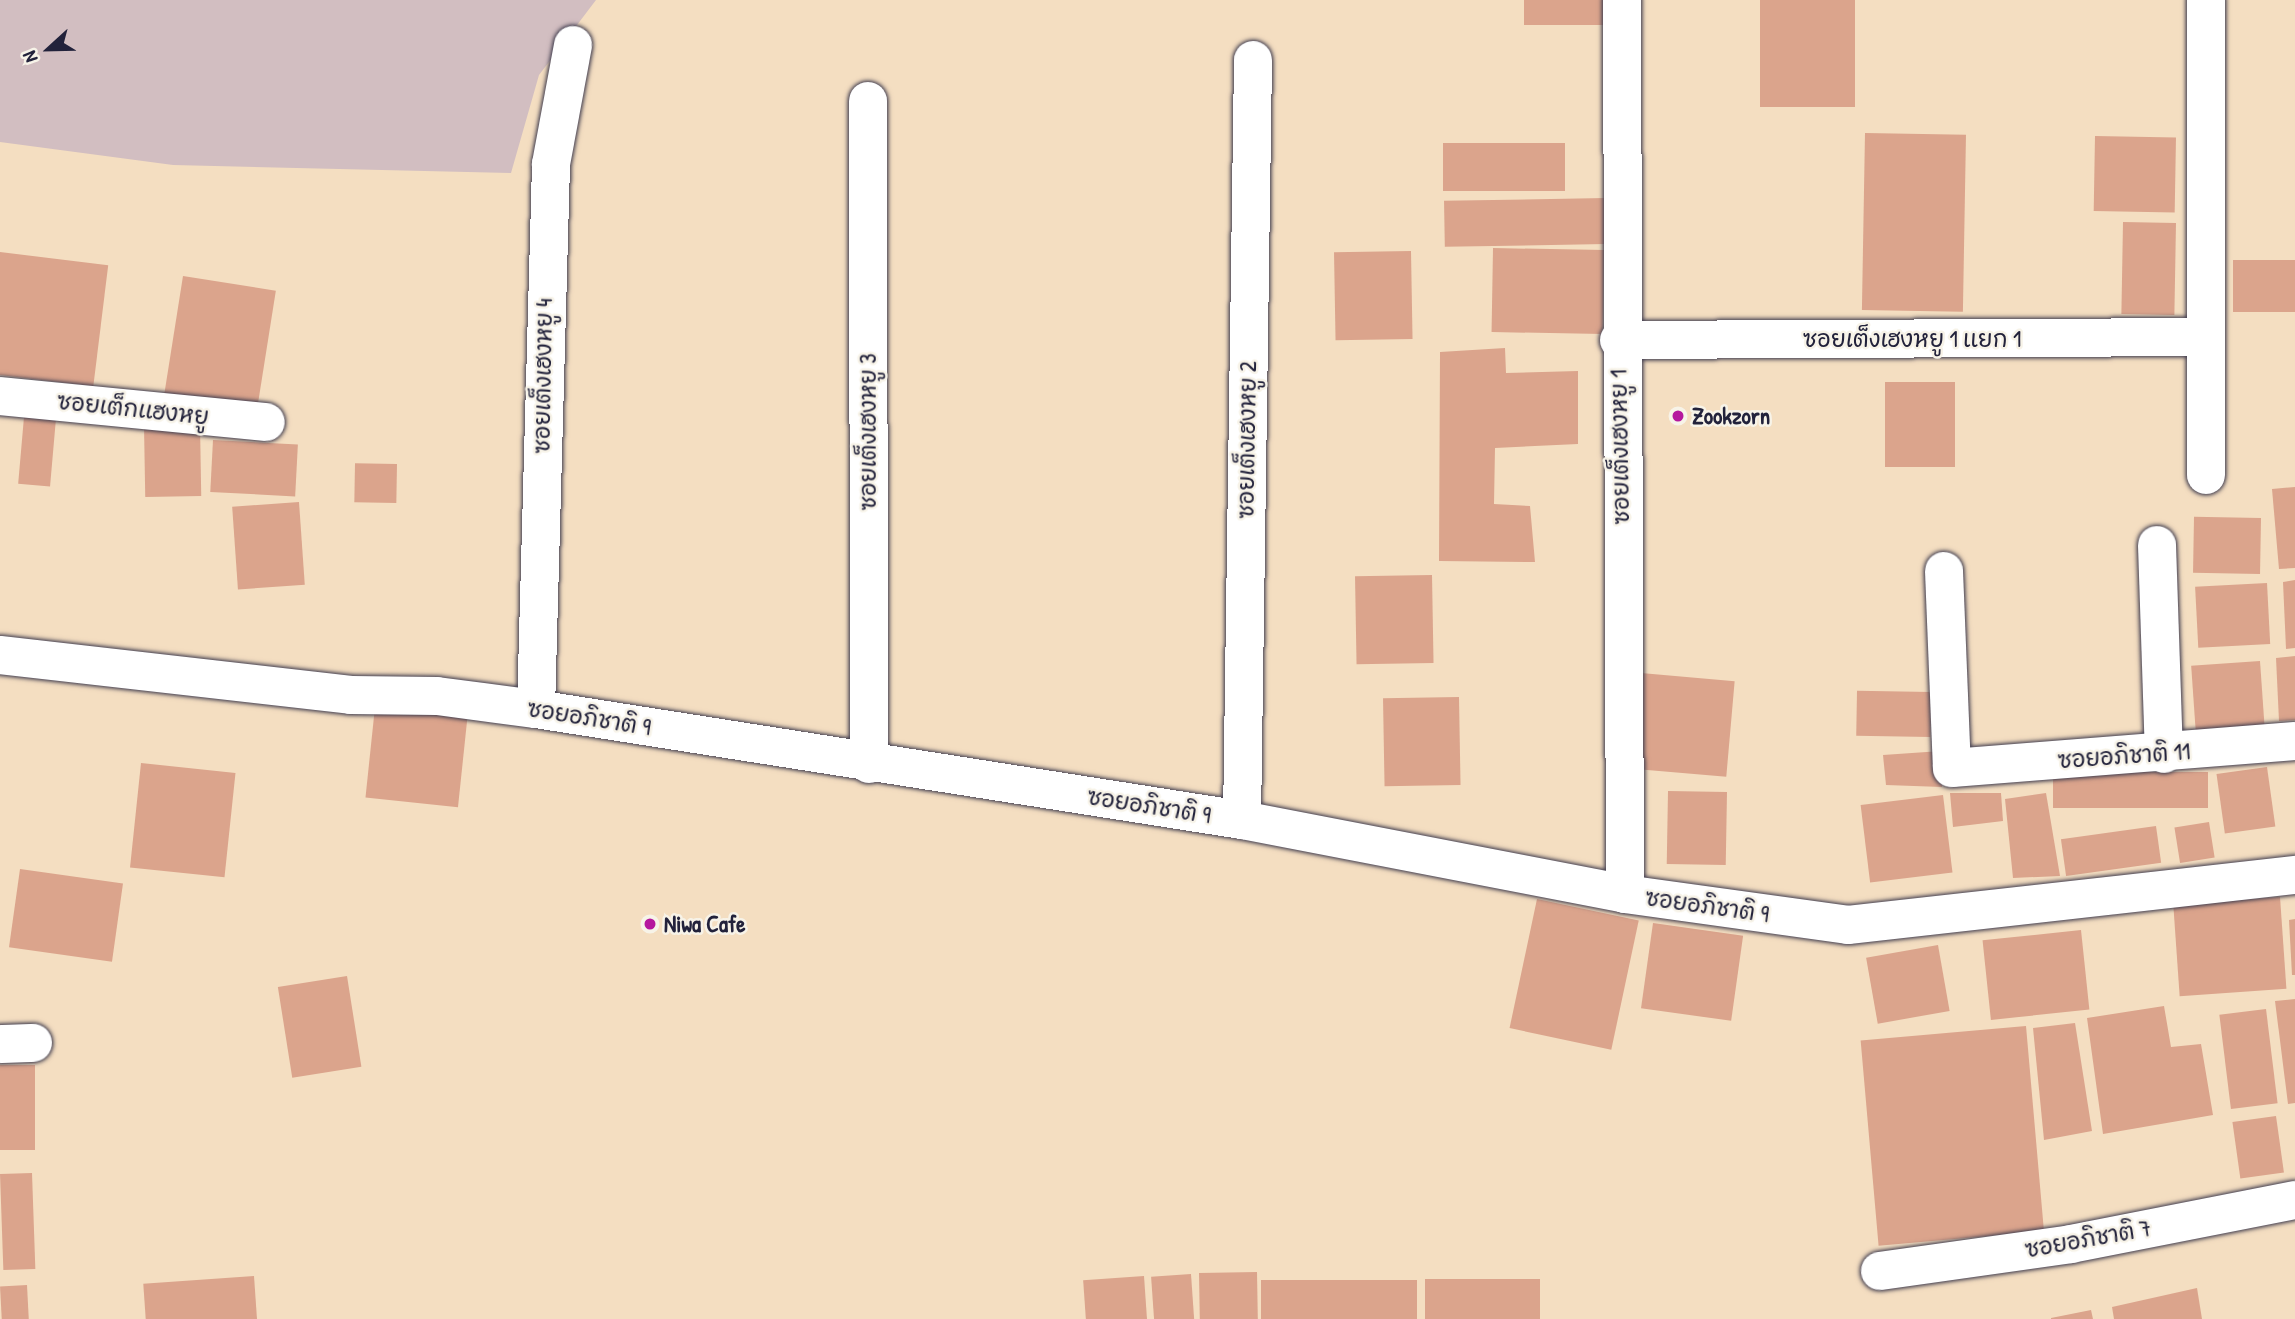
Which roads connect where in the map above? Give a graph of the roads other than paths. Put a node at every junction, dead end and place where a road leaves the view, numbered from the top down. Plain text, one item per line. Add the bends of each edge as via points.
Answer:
1 (1622, 0) edge
2 (2206, 0) edge
3 (573, 45) dead end
4 (1253, 60) dead end
5 (867, 102) dead end
6 (2206, 337) junction
7 (1619, 340) junction
8 (0, 396) edge
9 (266, 422) dead end
10 (2206, 475) dead end
11 (2157, 545) dead end
12 (1944, 571) dead end
13 (0, 656) edge
14 (536, 709) junction
15 (2295, 741) edge
16 (2164, 754) junction
17 (869, 764) junction
18 (1242, 820) junction
19 (2295, 875) edge
20 (1625, 894) junction
21 (2295, 1200) edge
22 (1880, 1271) dead end

1 - 7 street, ซอยเต็งเฮงหยู 1
2 - 6 street
3 - 14 street, ซอยเต็งเฮงหยู 4 via 551,164
4 - 18 street, ซอยเต็งเฮงหยู 2
5 - 17 street, ซอยเต็งเฮงหยู 3
6 - 7 street, ซอยเต็งเฮงหยู 1 แยก 1
6 - 10 street
7 - 20 street, ซอยเต็งเฮงหยู 1
8 - 9 street, ซอยเต็กแฮงหยู
11 - 16 street
12 - 16 street, ซอยอภิชาติ 11 via 1952,768
13 - 14 street, ซอยอภิชาติ 9 via 351,695 437,696
14 - 17 street, ซอยอภิชาติ 9
15 - 16 street, ซอยอภิชาติ 11
17 - 18 street, ซอยอภิชาติ 9
18 - 20 street, ซอยอภิชาติ 9
19 - 20 street, ซอยอภิชาติ 9 via 1848,925
21 - 22 street, ซอยอภิชาติ 7 via 2071,1244

